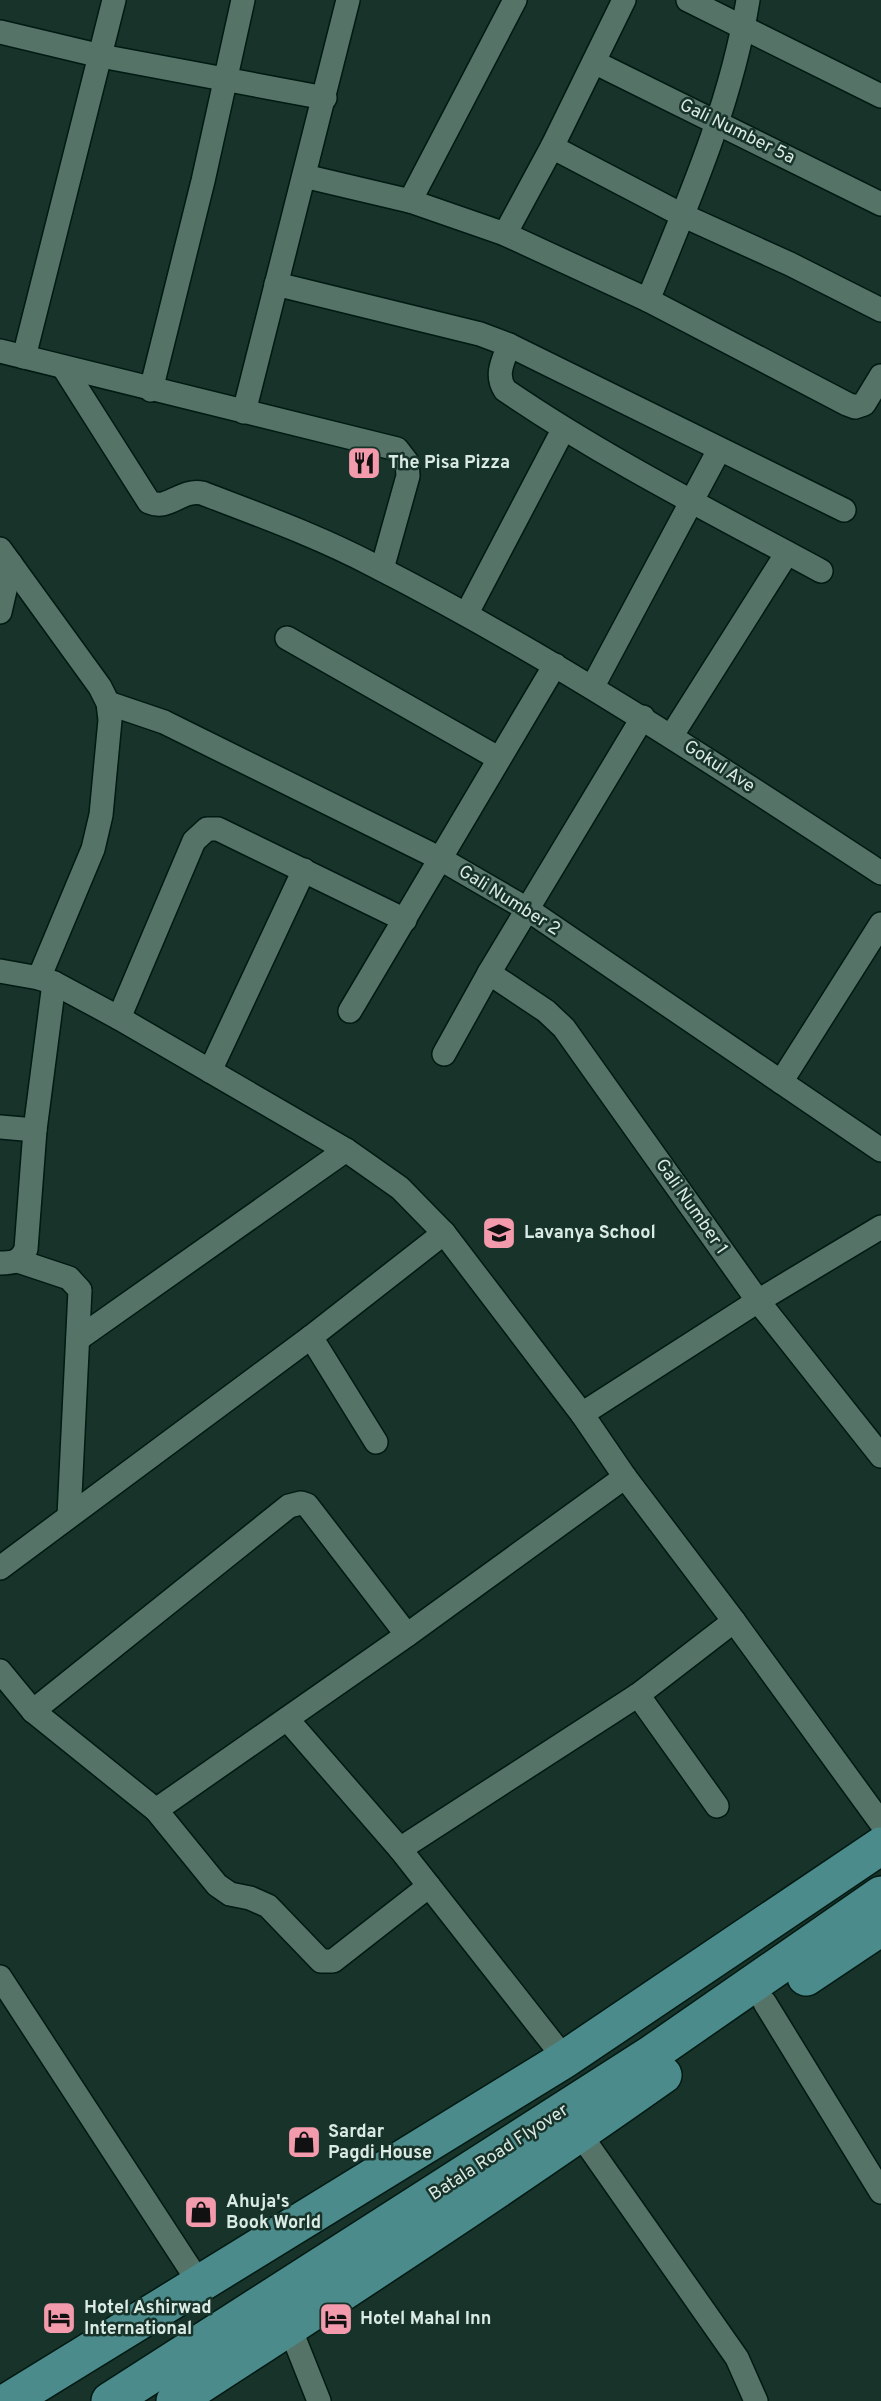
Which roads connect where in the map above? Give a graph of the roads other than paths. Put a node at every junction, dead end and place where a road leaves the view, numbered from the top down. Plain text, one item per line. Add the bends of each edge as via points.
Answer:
1 (114, 0) edge
2 (243, 0) edge
3 (348, 0) edge
4 (515, 0) edge
5 (624, 0) edge
6 (688, 0) edge
7 (748, 0) edge
8 (744, 27) junction
9 (0, 32) edge
10 (101, 56) junction
11 (593, 62) junction
12 (225, 79) junction
13 (881, 96) edge
14 (325, 98) junction
15 (718, 123) junction
16 (552, 147) junction
17 (304, 176) junction
18 (410, 201) junction
19 (881, 204) edge
20 (682, 215) junction
21 (505, 234) junction
22 (276, 284) junction
23 (648, 300) junction
24 (881, 310) edge
25 (509, 345) junction
26 (0, 351) edge
27 (24, 357) junction
28 (64, 368) junction
29 (881, 376) edge
30 (151, 390) junction
31 (244, 412) junction
32 (563, 430) junction
33 (719, 450) junction
34 (691, 503) junction
35 (844, 510) dead end
36 (787, 553) junction
37 (5, 556) edge
38 (382, 569) junction
39 (821, 571) dead end
40 (0, 612) edge
41 (467, 613) junction
42 (287, 638) dead end
43 (555, 665) junction
44 (593, 686) junction
45 (108, 703) junction
46 (643, 717) junction
47 (672, 736) junction
48 (498, 758) junction
49 (439, 858) junction
50 (304, 870) junction
51 (881, 873) edge
52 (527, 909) junction
53 (405, 920) junction
54 (881, 924) edge
55 (0, 971) edge
56 (489, 973) junction
57 (47, 981) junction
58 (350, 1012) dead end
59 (119, 1017) junction
60 (444, 1055) dead end
61 (210, 1071) junction
62 (781, 1082) junction
63 (0, 1127) edge
64 (35, 1130) junction
65 (346, 1150) junction
66 (881, 1150) edge
67 (881, 1227) edge
68 (444, 1233) junction
69 (9, 1262) edge
70 (758, 1301) junction
71 (311, 1337) junction
72 (78, 1339) junction
73 (582, 1414) junction
74 (376, 1442) dead end
75 (881, 1456) edge
76 (625, 1477) junction
77 (69, 1516) junction
78 (3, 1560) edge
79 (734, 1621) junction
80 (407, 1635) junction
81 (0, 1671) edge
82 (638, 1695) junction
83 (33, 1711) junction
84 (287, 1719) junction
85 (717, 1806) dead end
86 (156, 1810) junction
87 (881, 1823) edge
88 (881, 1846) edge
89 (400, 1849) junction
90 (429, 1886) junction
91 (881, 1895) edge
92 (881, 1927) edge
93 (0, 1977) edge
94 (765, 2003) junction
95 (565, 2059) junction
96 (580, 2134) junction
97 (881, 2192) edge
98 (200, 2284) junction
99 (290, 2328) junction
100 (115, 2398) edge
101 (187, 2398) edge
102 (9, 2401) edge
103 (318, 2401) edge
104 (756, 2401) edge

1 - 10 street
2 - 12 street
3 - 14 street
4 - 18 street
5 - 11 street
6 - 8 street
7 - 8 street
8 - 13 street
8 - 15 street
9 - 10 street
10 - 12 street
10 - 27 street
11 - 15 street, Gali Number 5a
11 - 16 street
12 - 14 street
12 - 30 street
14 - 17 street
15 - 19 street, Gali Number 5a
15 - 20 street
16 - 20 street
16 - 21 street
17 - 18 street
17 - 22 street
18 - 21 street
20 - 23 street
20 - 24 street
21 - 23 street
22 - 25 street
22 - 31 street
23 - 29 street via 855,407 864,404
25 - 32 street via 499,382
25 - 33 street
26 - 27 street
27 - 28 street
28 - 30 street
28 - 38 street, Gokul Ave via 149,502 165,505 187,492 202,493
30 - 31 street
31 - 38 street via 386,445 402,454 408,476
32 - 34 street
32 - 41 street
33 - 34 street
33 - 35 street
34 - 36 street
34 - 44 street
36 - 39 street
36 - 47 street
37 - 40 street
37 - 45 street
38 - 41 street, Gokul Ave
41 - 43 street, Gokul Ave
42 - 48 street
43 - 44 street, Gokul Ave
43 - 48 street
44 - 46 street, Gokul Ave
45 - 49 street, Gali Number 2 via 164,722
45 - 57 street via 101,815
46 - 47 street, Gokul Ave
46 - 52 street
47 - 51 street, Gokul Ave
48 - 49 street
49 - 52 street, Gali Number 2
49 - 53 street
50 - 53 street
50 - 59 street via 218,829 207,829 194,841
50 - 61 street
52 - 56 street
52 - 62 street, Gali Number 2
53 - 58 street
54 - 62 street
55 - 57 street
56 - 60 street
56 - 70 street, Gali Number 1 via 564,1028
57 - 59 street
57 - 64 street
59 - 61 street
61 - 65 street
62 - 66 street, Gali Number 2
63 - 64 street
64 - 69 street via 26,1249
65 - 68 street via 400,1188
65 - 72 street
67 - 70 street
68 - 71 street
68 - 73 street
69 - 72 street via 69,1278 76,1284 80,1290
70 - 73 street
70 - 75 street, Gali Number 1
71 - 74 street
71 - 77 street
72 - 77 street
73 - 76 street
76 - 79 street
76 - 80 street
77 - 78 street
79 - 82 street
79 - 87 street
80 - 83 street via 307,1505 295,1504
80 - 84 street
81 - 83 street
82 - 85 street
82 - 89 street
83 - 86 street
84 - 86 street
84 - 89 street
86 - 90 street via 216,1885 268,1906 321,1961 333,1961
88 - 95 main road
89 - 90 street
90 - 95 street
91 - 100 main road, Batala Road Flyover via 653,2053
92 - 94 main road
93 - 98 street
94 - 96 main road
94 - 97 street
95 - 98 main road
96 - 99 main road
96 - 104 street via 737,2358
98 - 102 main road
99 - 101 main road
99 - 103 street

